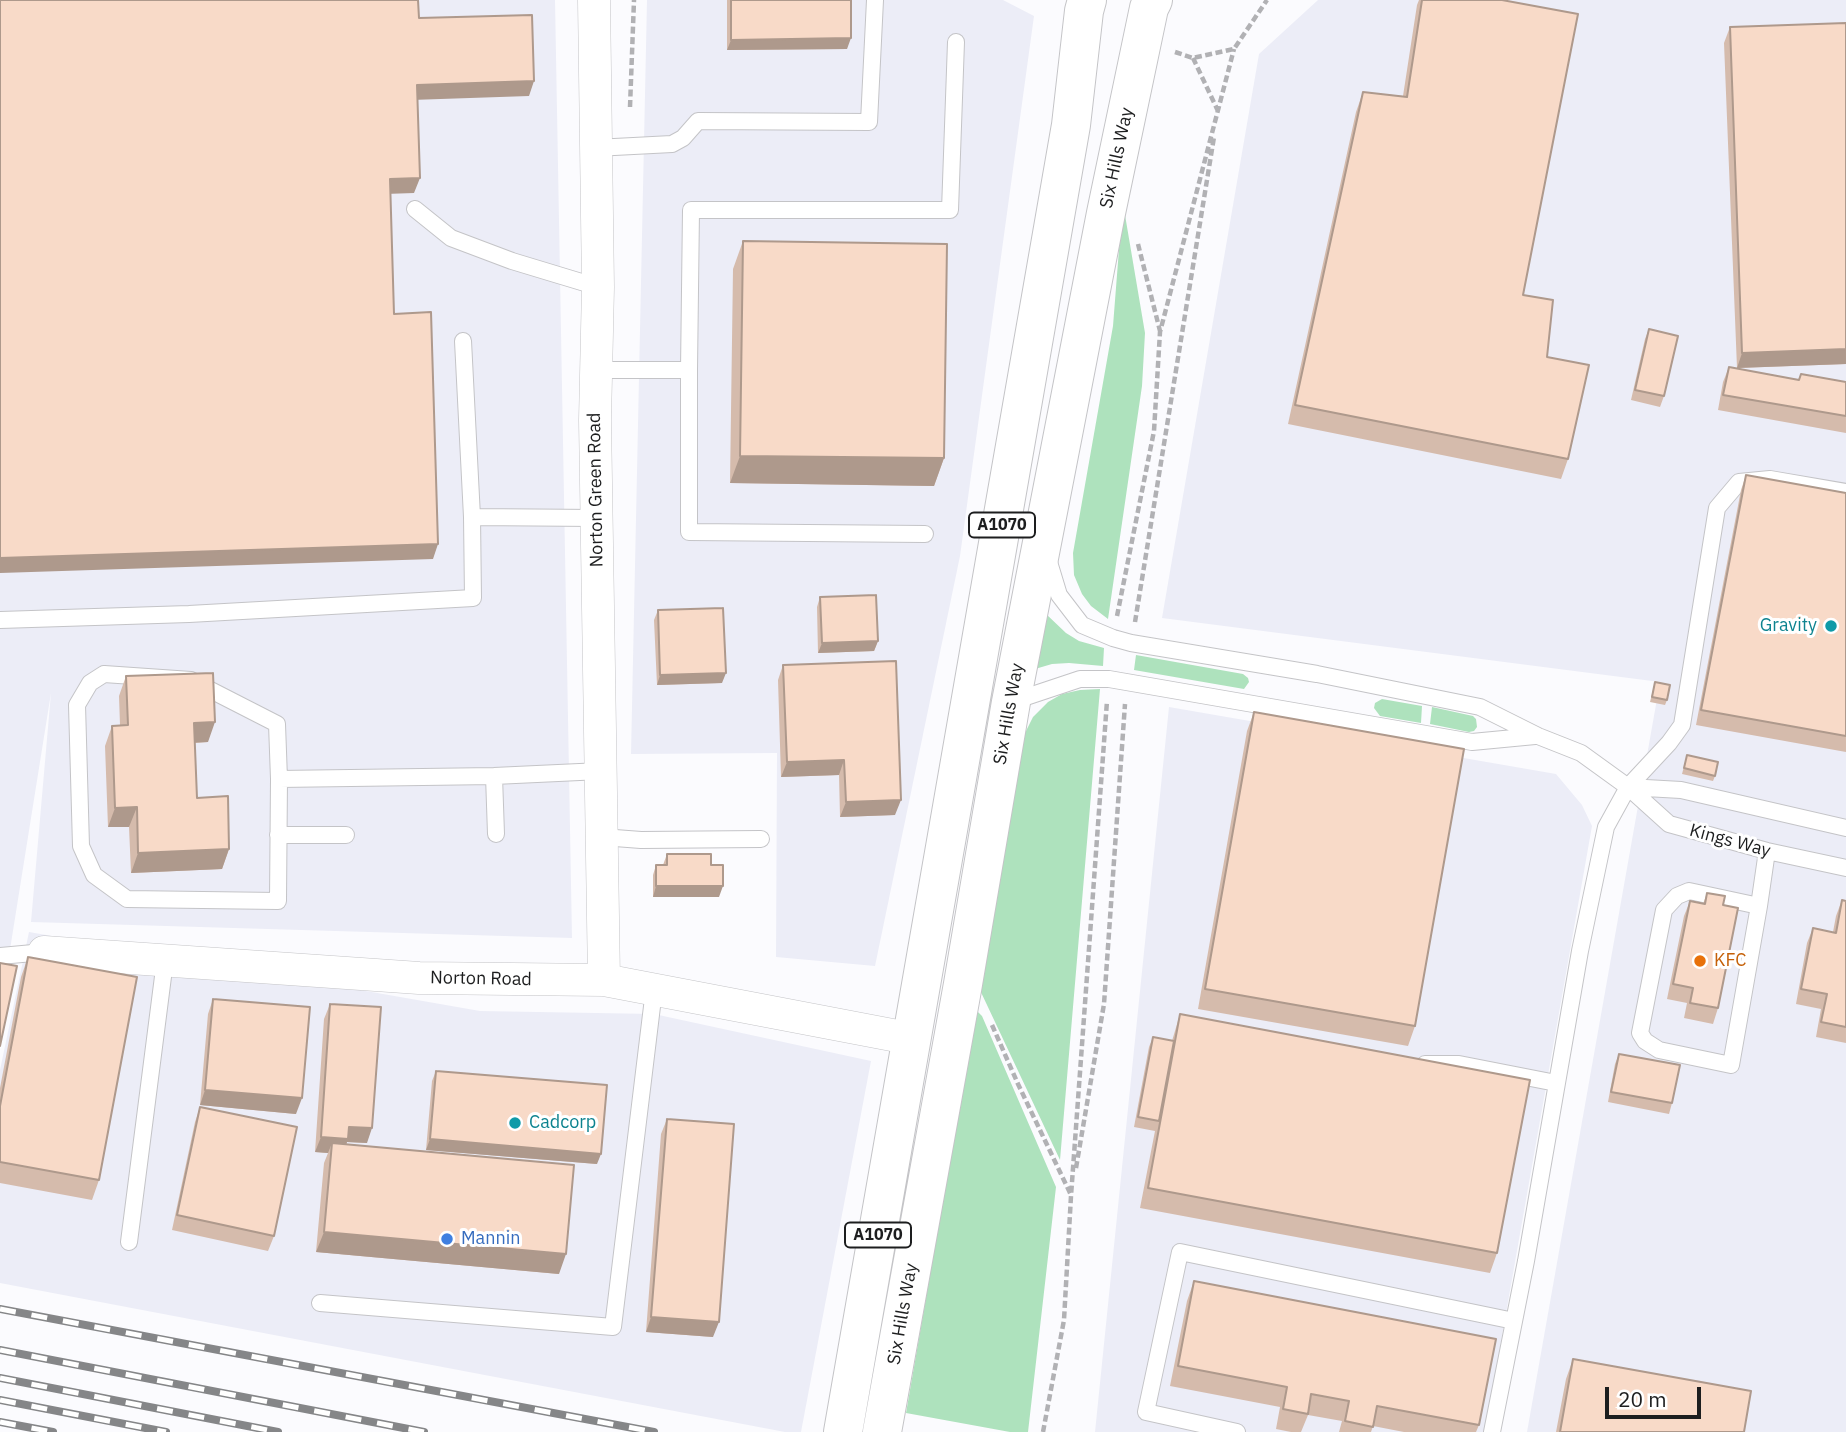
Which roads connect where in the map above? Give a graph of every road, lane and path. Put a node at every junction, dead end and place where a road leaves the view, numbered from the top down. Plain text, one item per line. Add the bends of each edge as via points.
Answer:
1 (594, 0) edge
2 (634, 0) edge
3 (875, 0) edge
4 (1153, 0) edge
5 (1267, 0) edge
6 (1083, 4) edge
7 (956, 42) dead end
8 (1171, 50) dead end
9 (1193, 58) junction
10 (1219, 110) dead end
11 (629, 146) junction
12 (595, 148) junction
13 (415, 209) dead end
14 (598, 286) junction
15 (463, 341) dead end
16 (596, 370) junction
17 (689, 370) junction
18 (1846, 492) edge
19 (472, 517) junction
20 (596, 518) junction
21 (925, 534) dead end
22 (1042, 537) junction
23 (0, 620) edge
24 (1011, 702) junction
25 (1538, 736) junction
26 (601, 771) junction
27 (494, 776) junction
28 (279, 779) junction
29 (1628, 787) junction
30 (1846, 828) edge
31 (496, 834) dead end
32 (278, 835) junction
33 (346, 835) dead end
34 (602, 837) junction
35 (761, 839) dead end
36 (1768, 851) junction
37 (1846, 868) edge
38 (1759, 906) junction
39 (44, 953) joint
40 (0, 956) edge
41 (165, 961) junction
42 (604, 980) junction
43 (963, 984) junction
44 (654, 990) junction
45 (913, 1039) junction
46 (1424, 1064) edge
47 (1556, 1083) junction
48 (129, 1242) dead end
49 (320, 1303) dead end
50 (1514, 1321) junction
51 (843, 1432) edge
52 (882, 1432) edge
53 (1043, 1432) edge
54 (1237, 1432) edge
55 (1492, 1432) edge

1 - 12 street, Norton Green Road
2 - 11 path
3 - 11 lane via 869,122 698,121 672,144
4 - 22 main road, Six Hills Way / A1070
5 - 9 path via 1234,49
6 - 45 main road, A1070 via 1071,125
7 - 17 lane via 950,210 691,210
8 - 9 path
9 - 10 path
11 - 12 lane
12 - 14 street, Norton Green Road
13 - 14 lane via 451,238
14 - 16 street, Norton Green Road
15 - 19 lane
16 - 17 lane
16 - 20 street, Norton Green Road
17 - 21 lane via 689,532
18 - 29 lane via 1770,479 1739,482 1717,508 1682,725
19 - 20 lane
19 - 23 lane via 473,598
20 - 26 street, Norton Green Road
22 - 24 main road, Six Hills Way / A1070
22 - 25 lane, Kings Way via 1059,595 1082,625 1113,638 1480,707
24 - 25 lane via 1080,679 1109,679 1472,742
24 - 43 main road, Six Hills Way / A1070
25 - 29 lane, Kings Way via 1581,753
26 - 27 lane
26 - 34 street, Norton Green Road
27 - 28 lane
27 - 31 lane
28 - 32 lane
28 - 32 lane via 276,724 191,680 104,674 90,683 77,705 81,846 94,875 127,899 278,901
29 - 30 lane via 1681,790
29 - 36 lane, Kings Way via 1670,824
29 - 47 lane via 1605,827
32 - 33 lane
34 - 35 lane
34 - 42 street, Norton Green Road
36 - 37 lane, Kings Way
36 - 38 lane
38 - 38 lane via 1731,1065 1659,1050 1645,1041 1640,1033 1664,910 1689,891
39 - 40 lane
39 - 41 street, Norton Road
41 - 42 street, Norton Road via 419,978
41 - 48 lane
42 - 44 street, Norton Road
43 - 52 main road, Six Hills Way / A1070
43 - 53 path via 982,1003 1071,1196 1064,1320
44 - 45 street, Norton Road
44 - 49 lane via 613,1327
45 - 51 main road, A1070
46 - 47 lane via 1459,1064
47 - 50 lane
50 - 54 lane via 1180,1252 1146,1412
50 - 55 lane

